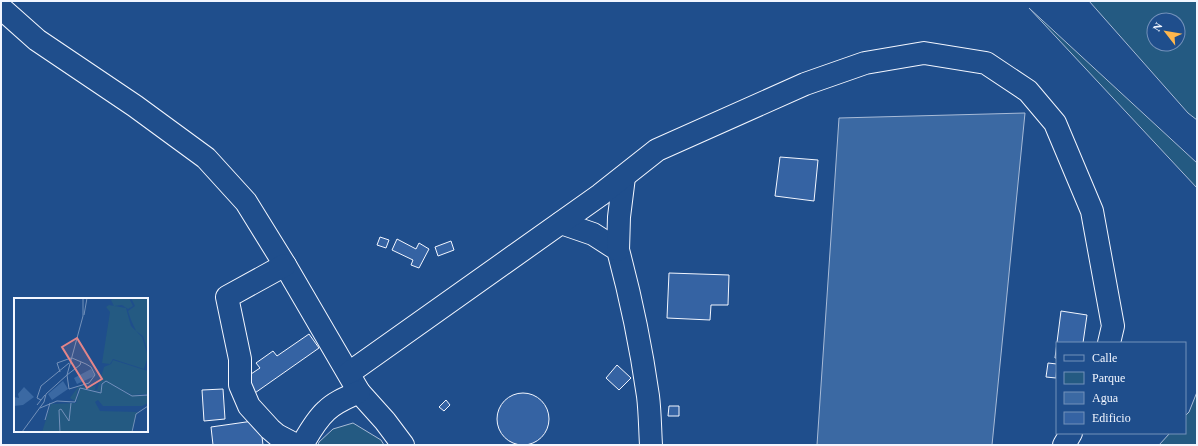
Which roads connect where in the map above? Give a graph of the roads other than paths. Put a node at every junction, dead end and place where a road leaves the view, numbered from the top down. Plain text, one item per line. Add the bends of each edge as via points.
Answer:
1 (1, 8) edge
2 (624, 177) junction
3 (561, 223) junction
4 (618, 250) junction
5 (285, 265) junction
6 (1109, 342) edge
7 (349, 373) junction
8 (359, 392) junction
9 (1070, 434) edge
10 (296, 445) edge
11 (302, 445) edge
12 (403, 445) edge
13 (651, 445) edge
14 (1064, 445) edge

1 - 5 street via 38,40 206,158 246,202
2 - 3 street
2 - 4 street
2 - 6 street via 657,150 805,84 864,63 924,53 986,63 1028,91 1055,124 1092,211 1113,326
3 - 4 street via 593,234
3 - 7 street
4 - 13 street via 640,346 648,397
5 - 7 street
5 - 10 street via 227,297 240,359 240,385 249,406 277,435
7 - 8 street
8 - 11 street via 341,400 326,411 312,427
8 - 12 street
9 - 14 street

